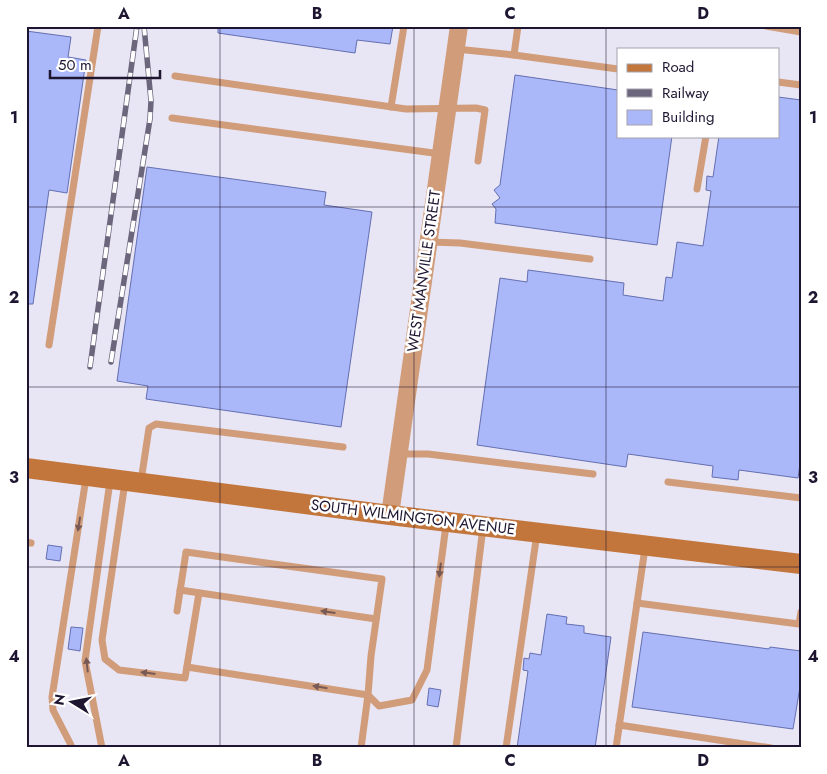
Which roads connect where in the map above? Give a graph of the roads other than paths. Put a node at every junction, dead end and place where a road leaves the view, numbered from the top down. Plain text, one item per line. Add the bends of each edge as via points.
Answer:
1 (98, 26) edge
2 (404, 26) edge
3 (459, 26) edge
4 (518, 26) edge
5 (766, 26) edge
6 (801, 32) edge
7 (456, 49) junction
8 (514, 55) junction
9 (617, 69) edge
10 (175, 76) dead end
11 (780, 82) edge
12 (801, 85) edge
13 (391, 107) junction
14 (447, 110) junction
15 (172, 118) dead end
16 (706, 138) edge
17 (441, 154) junction
18 (478, 161) dead end
19 (697, 189) dead end
20 (428, 242) junction
21 (590, 259) dead end
22 (49, 345) dead end
23 (343, 447) dead end
24 (398, 454) junction
25 (26, 468) edge
26 (593, 474) dead end
27 (86, 476) junction
28 (126, 481) junction
29 (668, 482) dead end
30 (801, 498) edge
31 (390, 515) junction
32 (446, 522) junction
33 (483, 526) junction
34 (538, 533) junction
35 (645, 546) junction
36 (801, 564) edge
37 (180, 590) junction
38 (199, 593) junction
39 (637, 604) junction
40 (177, 612) dead end
41 (801, 612) edge
42 (376, 619) junction
43 (187, 667) junction
44 (368, 695) junction
45 (619, 725) junction
46 (70, 748) edge
47 (102, 748) edge
48 (361, 748) edge
49 (456, 748) edge
50 (506, 748) edge
51 (616, 748) edge
52 (770, 748) edge

1 - 22 lane
2 - 13 lane
3 - 7 street, WEST MANVILLE STREET
4 - 8 lane
5 - 6 lane
7 - 8 lane
7 - 14 street, WEST MANVILLE STREET
8 - 9 lane
10 - 13 lane
11 - 12 lane
13 - 14 lane
14 - 17 street, WEST MANVILLE STREET
14 - 18 lane via 485,110
15 - 17 lane
16 - 19 lane
17 - 20 street, WEST MANVILLE STREET
20 - 21 lane
20 - 24 street, WEST MANVILLE STREET
23 - 28 lane via 156,424 149,428
24 - 26 lane via 428,454
24 - 31 street, WEST MANVILLE STREET
25 - 27 main road, SOUTH WILMINGTON AVENUE
27 - 28 main road, SOUTH WILMINGTON AVENUE
27 -> 46 lane via 52,697 52,710
28 - 31 main road, SOUTH WILMINGTON AVENUE
43 -> 28 lane via 185,678 119,670 105,659 102,640
47 -> 28 lane via 85,661
29 - 30 lane
31 - 32 main road, SOUTH WILMINGTON AVENUE
32 - 33 main road, SOUTH WILMINGTON AVENUE
32 -> 44 lane via 427,670 412,700 379,706
33 - 34 main road, SOUTH WILMINGTON AVENUE
33 - 49 lane
34 - 35 main road, SOUTH WILMINGTON AVENUE
34 - 50 lane
35 - 36 main road, SOUTH WILMINGTON AVENUE
35 - 39 lane
37 - 38 lane
37 - 40 lane
37 - 42 lane via 186,552 382,579
42 -> 38 lane
38 - 43 lane
39 - 41 lane via 799,624
39 - 45 lane
42 - 44 lane
44 -> 43 lane
44 - 48 lane
45 - 51 lane
45 - 52 lane

